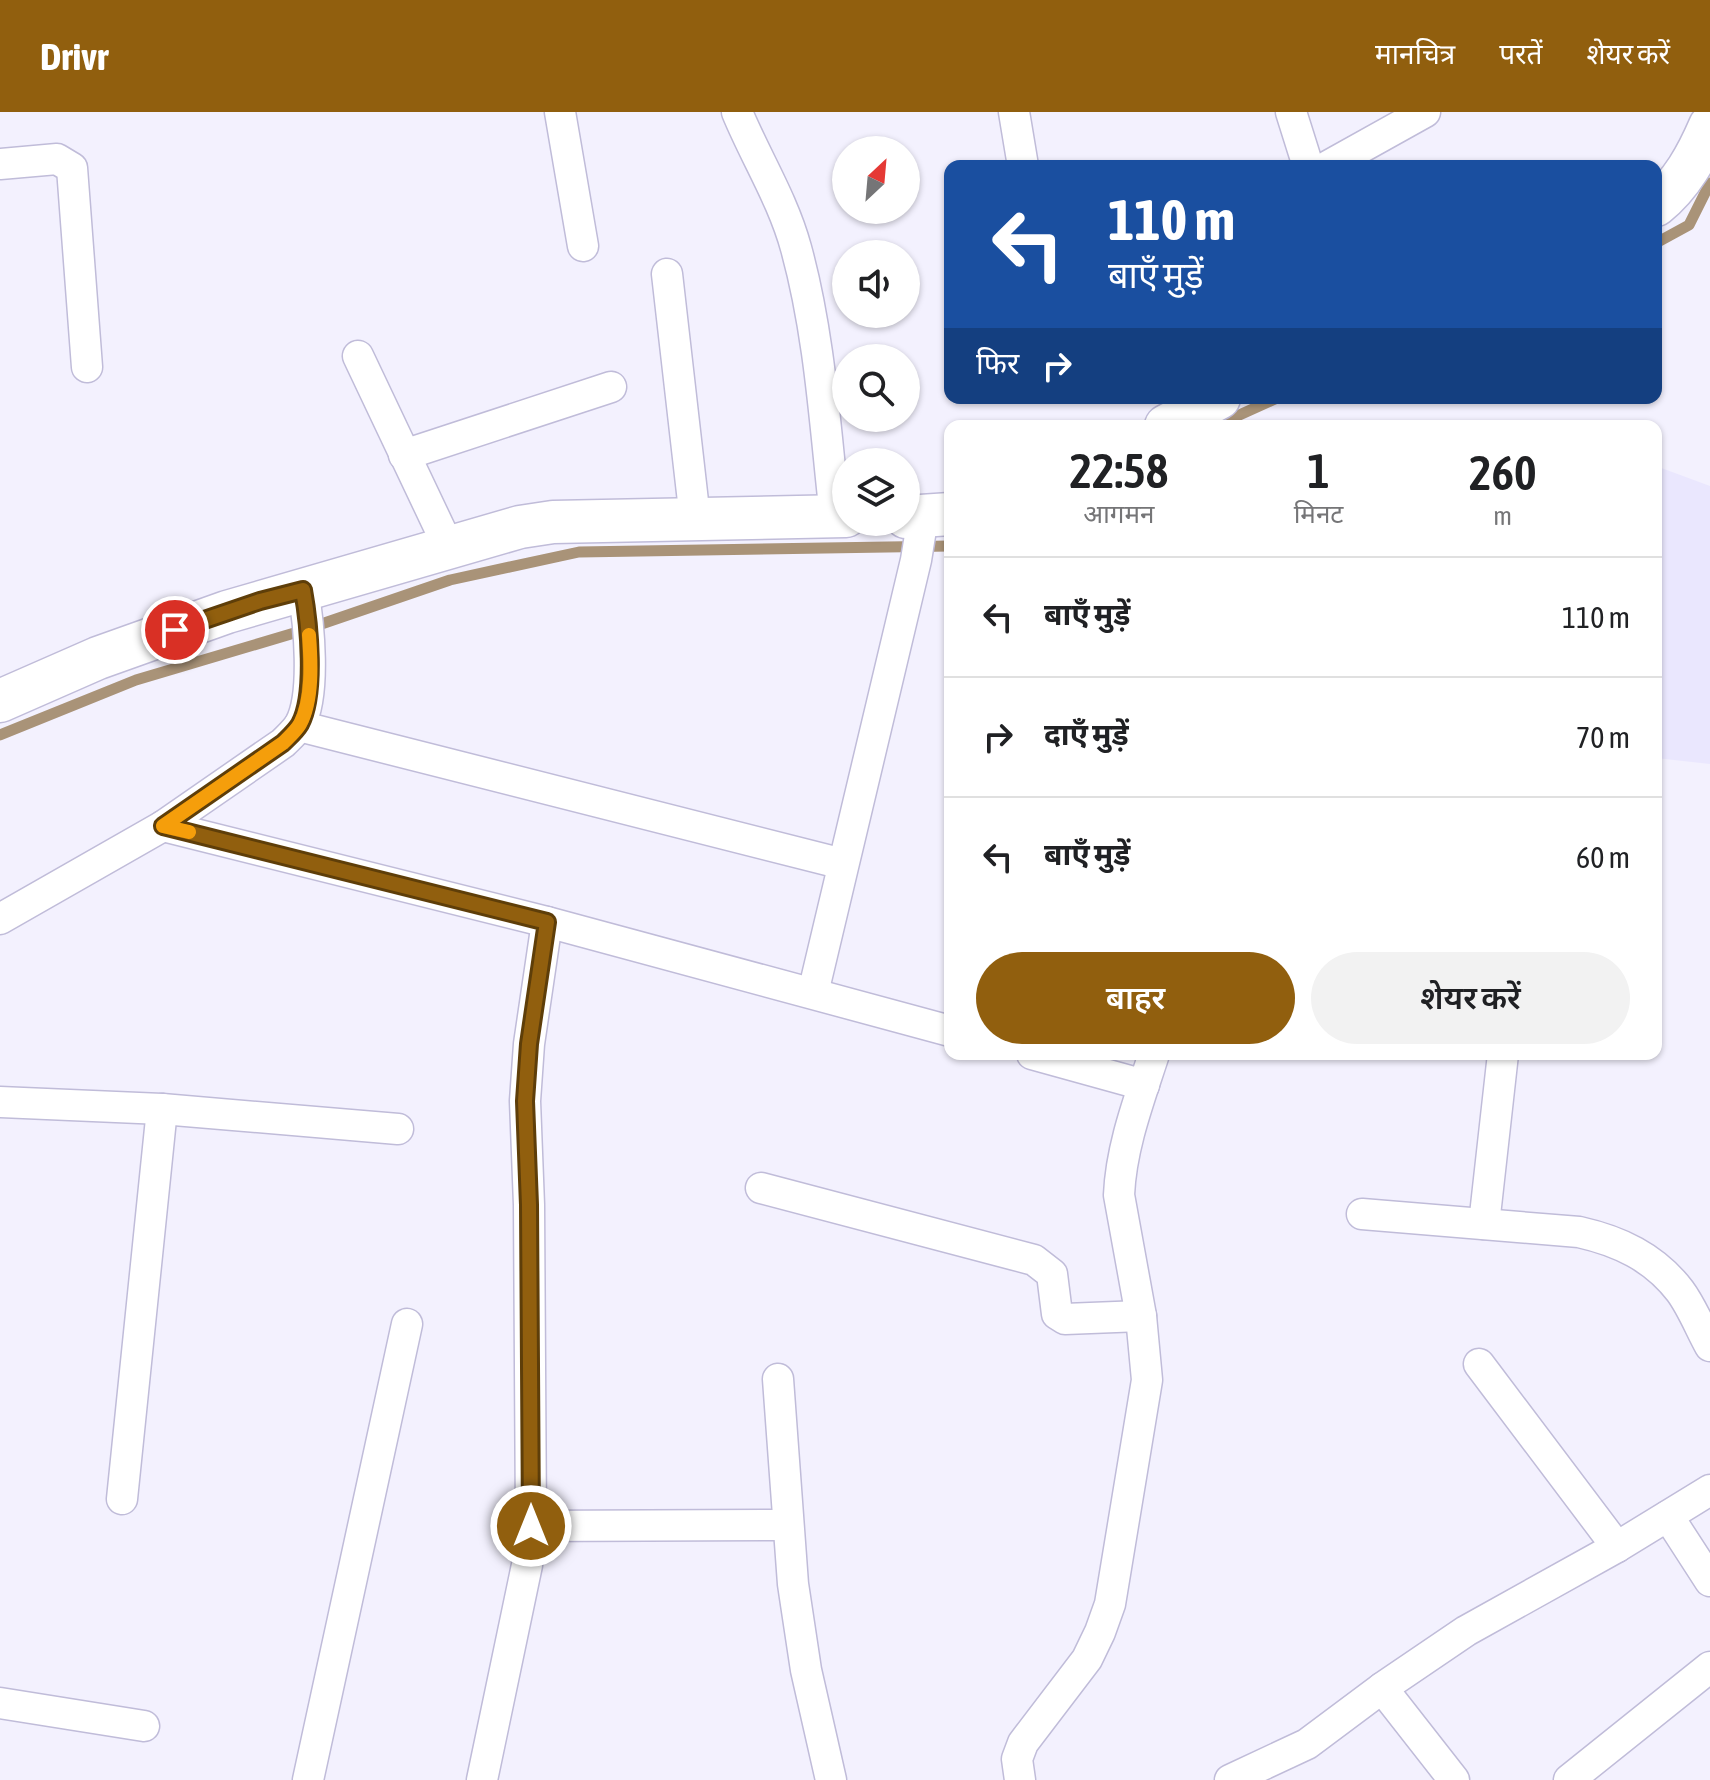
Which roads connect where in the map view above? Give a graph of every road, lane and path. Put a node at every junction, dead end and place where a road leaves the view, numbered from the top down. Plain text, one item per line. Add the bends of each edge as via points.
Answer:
1 (560, 112) edge
2 (737, 112) edge
3 (1014, 112) edge
4 (1291, 112) edge
5 (1425, 112) edge
6 (1710, 126) edge
7 (1022, 160) edge
8 (1306, 160) edge
9 (1339, 160) edge
10 (0, 164) edge
11 (1662, 200) edge
12 (583, 246) dead end
13 (667, 274) dead end
14 (358, 356) dead end
15 (87, 367) dead end
16 (611, 387) dead end
17 (1208, 404) edge
18 (1177, 420) edge
19 (404, 455) junction
20 (832, 458) edge
21 (832, 516) edge
22 (695, 519) junction
23 (923, 529) edge
24 (449, 548) junction
25 (304, 600) junction
26 (0, 701) edge
27 (299, 726) junction
28 (163, 826) junction
29 (843, 864) junction
30 (0, 919) edge
31 (547, 922) junction
32 (813, 993) junction
33 (944, 1029) edge
34 (1054, 1060) edge
35 (1152, 1060) edge
36 (1502, 1060) edge
37 (1144, 1085) junction
38 (0, 1102) edge
39 (162, 1109) junction
40 (398, 1129) dead end
41 (761, 1188) dead end
42 (1362, 1214) dead end
43 (1484, 1224) junction
44 (1141, 1316) junction
45 (407, 1324) dead end
46 (1710, 1346) edge
47 (1479, 1364) dead end
48 (778, 1379) dead end
49 (1710, 1490) edge
50 (122, 1499) dead end
51 (787, 1525) junction
52 (531, 1526) junction
53 (1678, 1532) junction
54 (1617, 1547) junction
55 (1710, 1581) edge
56 (1710, 1667) edge
57 (1382, 1688) junction
58 (0, 1703) edge
59 (144, 1726) dead end
60 (1277, 1771) edge
61 (308, 1780) edge
62 (482, 1780) edge
63 (831, 1780) edge
64 (1020, 1780) edge
65 (1230, 1780) edge
66 (1454, 1780) edge
67 (1569, 1780) edge

1 - 12 street
2 - 20 street via 787,220 799,259
3 - 7 street
4 - 8 street
5 - 9 street
6 - 11 street via 1674,191
10 - 15 street via 57,159 72,168
13 - 22 street
14 - 19 street
16 - 19 street
17 - 18 street
19 - 24 street
21 - 22 street
22 - 24 street via 553,522
23 - 29 street
24 - 25 street
25 - 26 street via 260,601 98,658
25 - 27 street via 308,695
27 - 28 street via 283,743
27 - 29 street
28 - 30 street
28 - 31 street
29 - 32 street
31 - 32 street
31 - 52 street via 525,1101
32 - 33 street
34 - 37 street
35 - 37 street
36 - 43 street
37 - 44 street via 1124,1151 1119,1195
38 - 39 street
39 - 40 street
39 - 50 street
41 - 44 street via 1034,1260 1052,1274 1054,1304 1065,1319
42 - 43 street
43 - 46 street via 1579,1232 1631,1248 1681,1291
44 - 64 street via 1147,1380 1110,1604 1087,1659 1023,1743 1017,1759
45 - 61 street
47 - 54 street
48 - 51 street
49 - 53 street
51 - 52 street
51 - 63 street via 806,1670
52 - 62 street
53 - 54 street
53 - 55 street
54 - 57 street via 1466,1631
56 - 67 street
57 - 60 street
57 - 66 street
58 - 59 street
60 - 65 street

